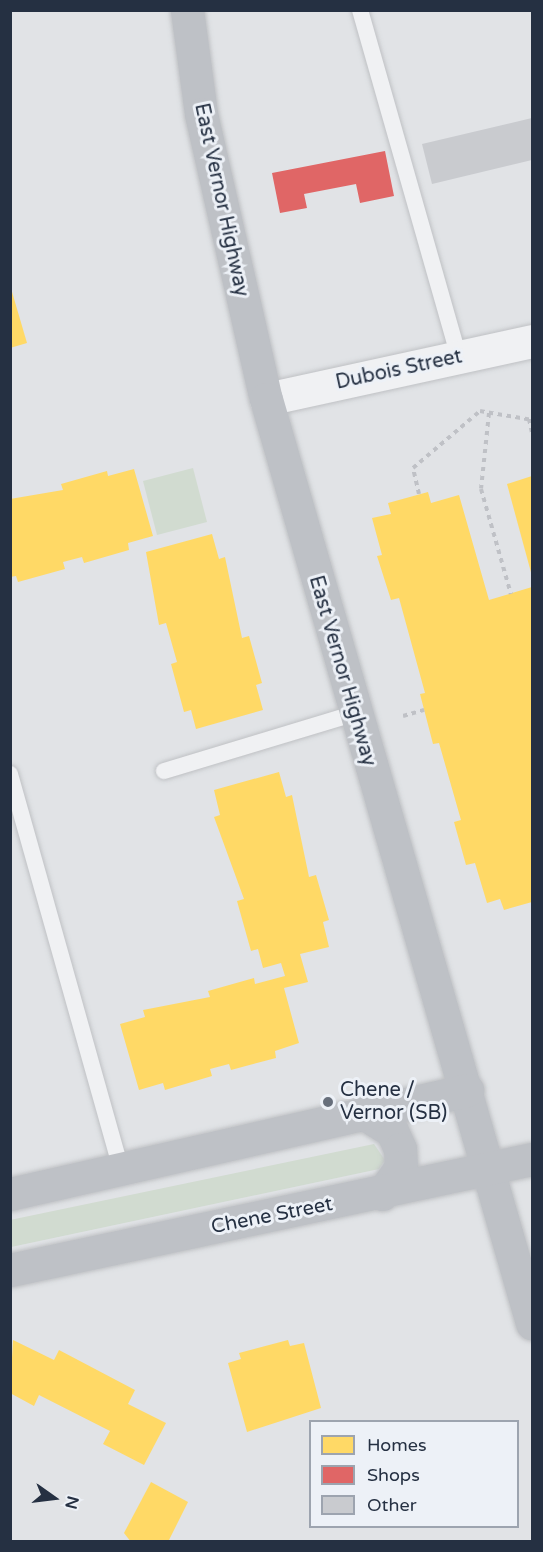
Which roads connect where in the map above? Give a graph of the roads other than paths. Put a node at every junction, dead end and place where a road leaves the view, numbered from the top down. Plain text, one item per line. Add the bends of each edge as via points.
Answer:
1 (187, 10) edge
2 (360, 10) edge
3 (532, 341) edge
4 (459, 357) junction
5 (266, 399) junction
6 (353, 714) junction
7 (165, 771) dead end
8 (10, 774) edge
9 (467, 1090) junction
10 (368, 1116) junction
11 (532, 1160) edge
12 (489, 1171) junction
13 (122, 1172) junction
14 (10, 1194) edge
15 (382, 1194) junction
16 (10, 1270) edge
17 (532, 1323) edge

1 - 5 street, East Vernor Highway via 201,114
2 - 4 lane
3 - 4 street, Dubois Street
4 - 5 street, Dubois Street
5 - 6 street, East Vernor Highway
6 - 7 lane
6 - 9 street, East Vernor Highway
8 - 13 lane
9 - 10 street
9 - 12 street, East Vernor Highway
10 - 13 street
10 - 15 street via 392,1131 400,1149 401,1167
11 - 12 street, Chene Street
12 - 15 street, Chene Street
12 - 17 street, East Vernor Highway
13 - 14 street
15 - 16 street, Chene Street

